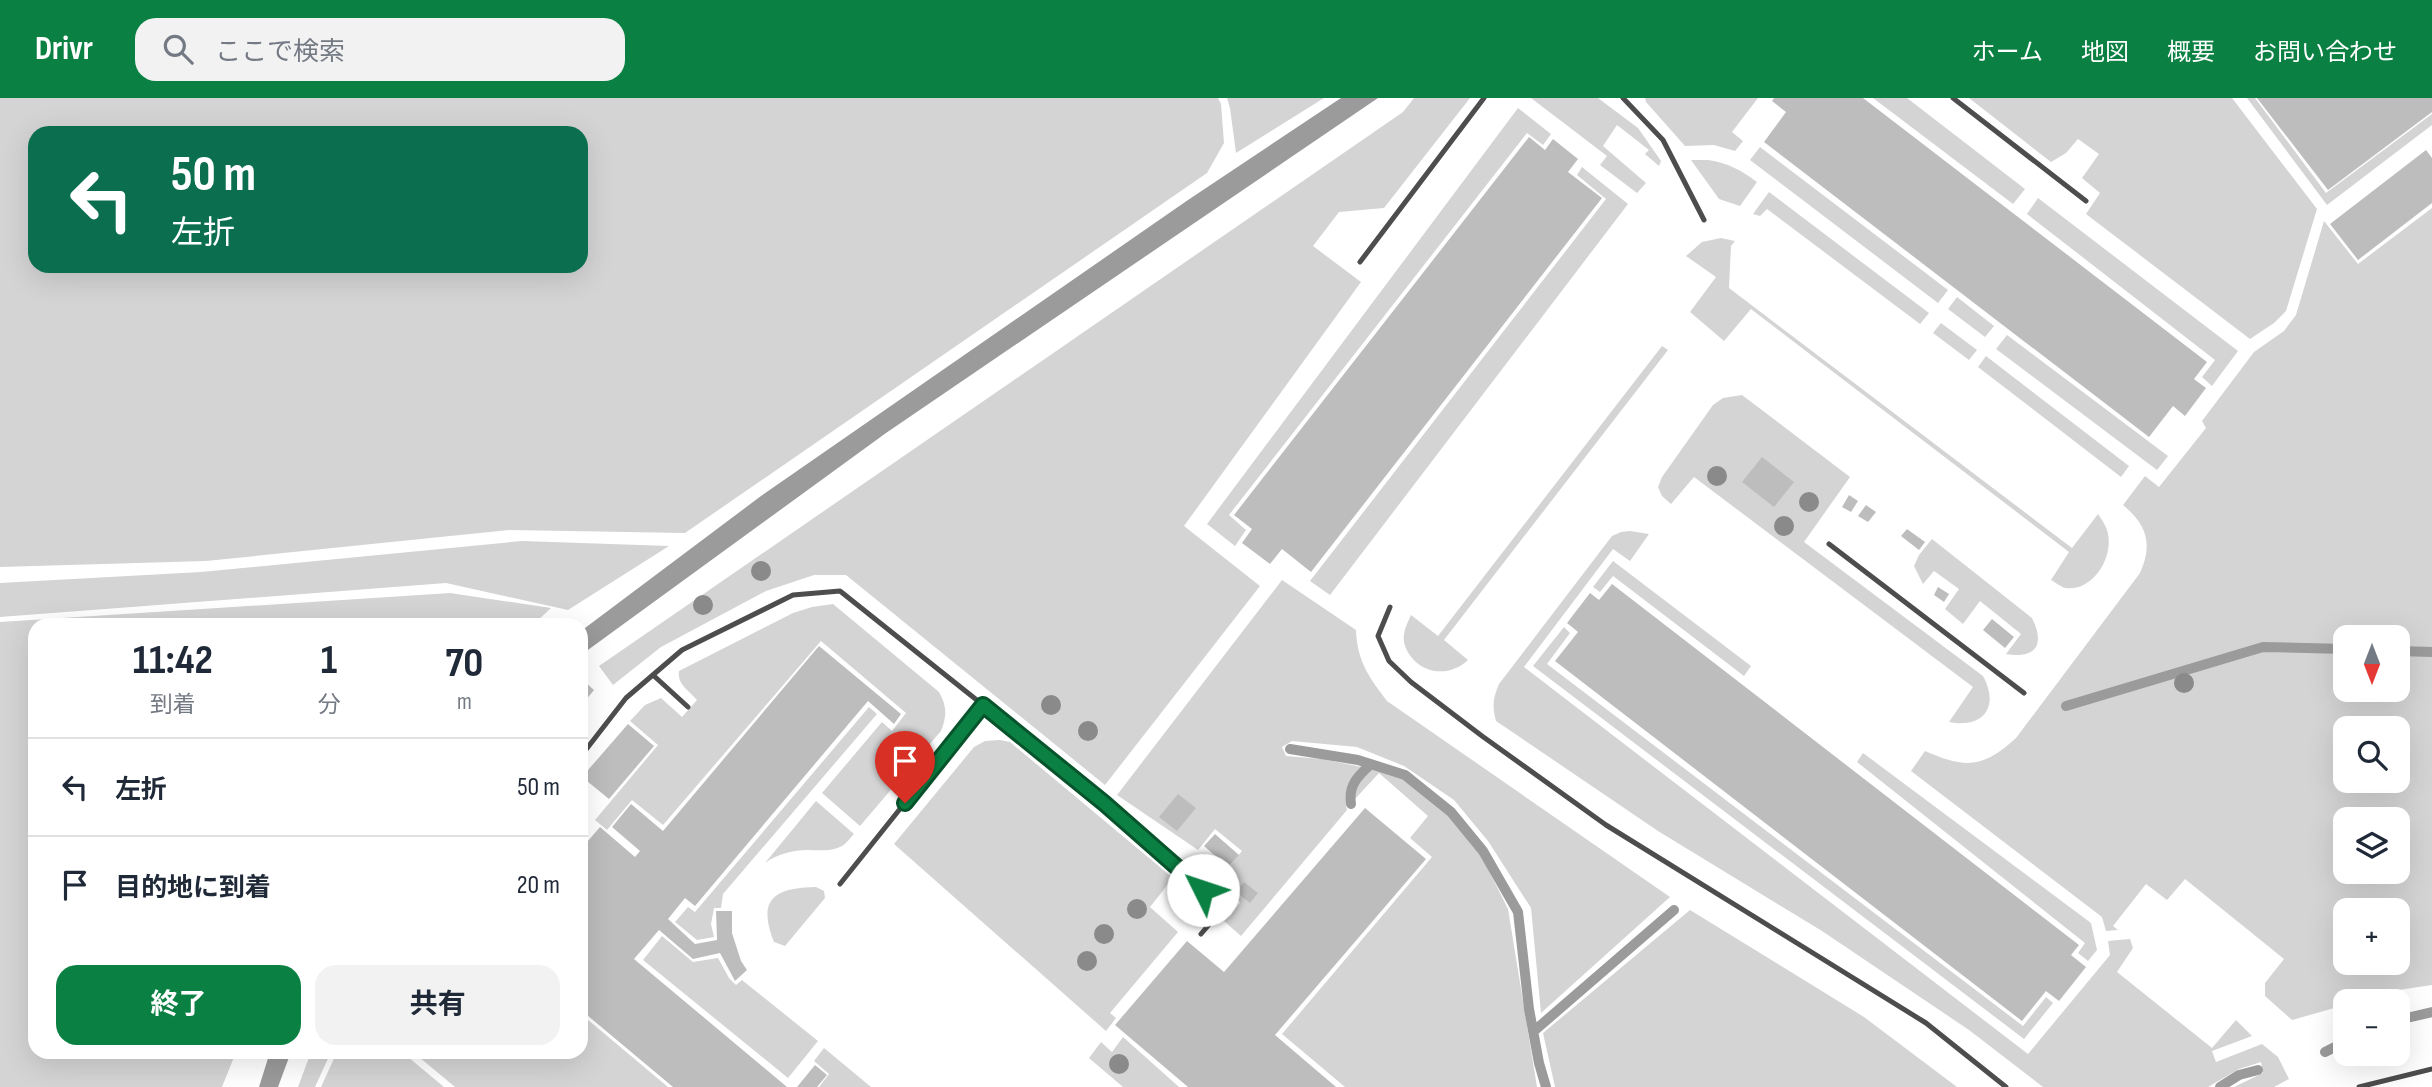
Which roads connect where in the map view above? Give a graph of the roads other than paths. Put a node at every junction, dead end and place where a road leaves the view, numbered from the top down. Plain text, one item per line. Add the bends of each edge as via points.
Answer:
1 (1484, 98) edge
2 (1623, 98) edge
3 (1953, 98) edge
4 (2086, 201) dead end
5 (1704, 220) dead end
6 (1360, 262) dead end
7 (1829, 544) dead end
8 (1390, 607) dead end
9 (653, 676) junction
10 (2024, 692) dead end
11 (983, 705) junction
12 (688, 707) dead end
13 (588, 747) edge
14 (840, 884) dead end
15 (1201, 934) dead end
16 (2432, 1069) edge
17 (2006, 1087) edge
18 (2359, 1087) edge

1 - 6 lane
2 - 5 lane via 1663,140
3 - 4 lane
7 - 10 lane
8 - 17 lane via 1378,636 1389,661 1411,682 1606,825 1926,1023
9 - 11 lane via 682,650 793,595 840,591
9 - 12 lane
9 - 13 lane via 626,698
11 - 14 lane
11 - 15 lane via 1223,908
16 - 18 lane

